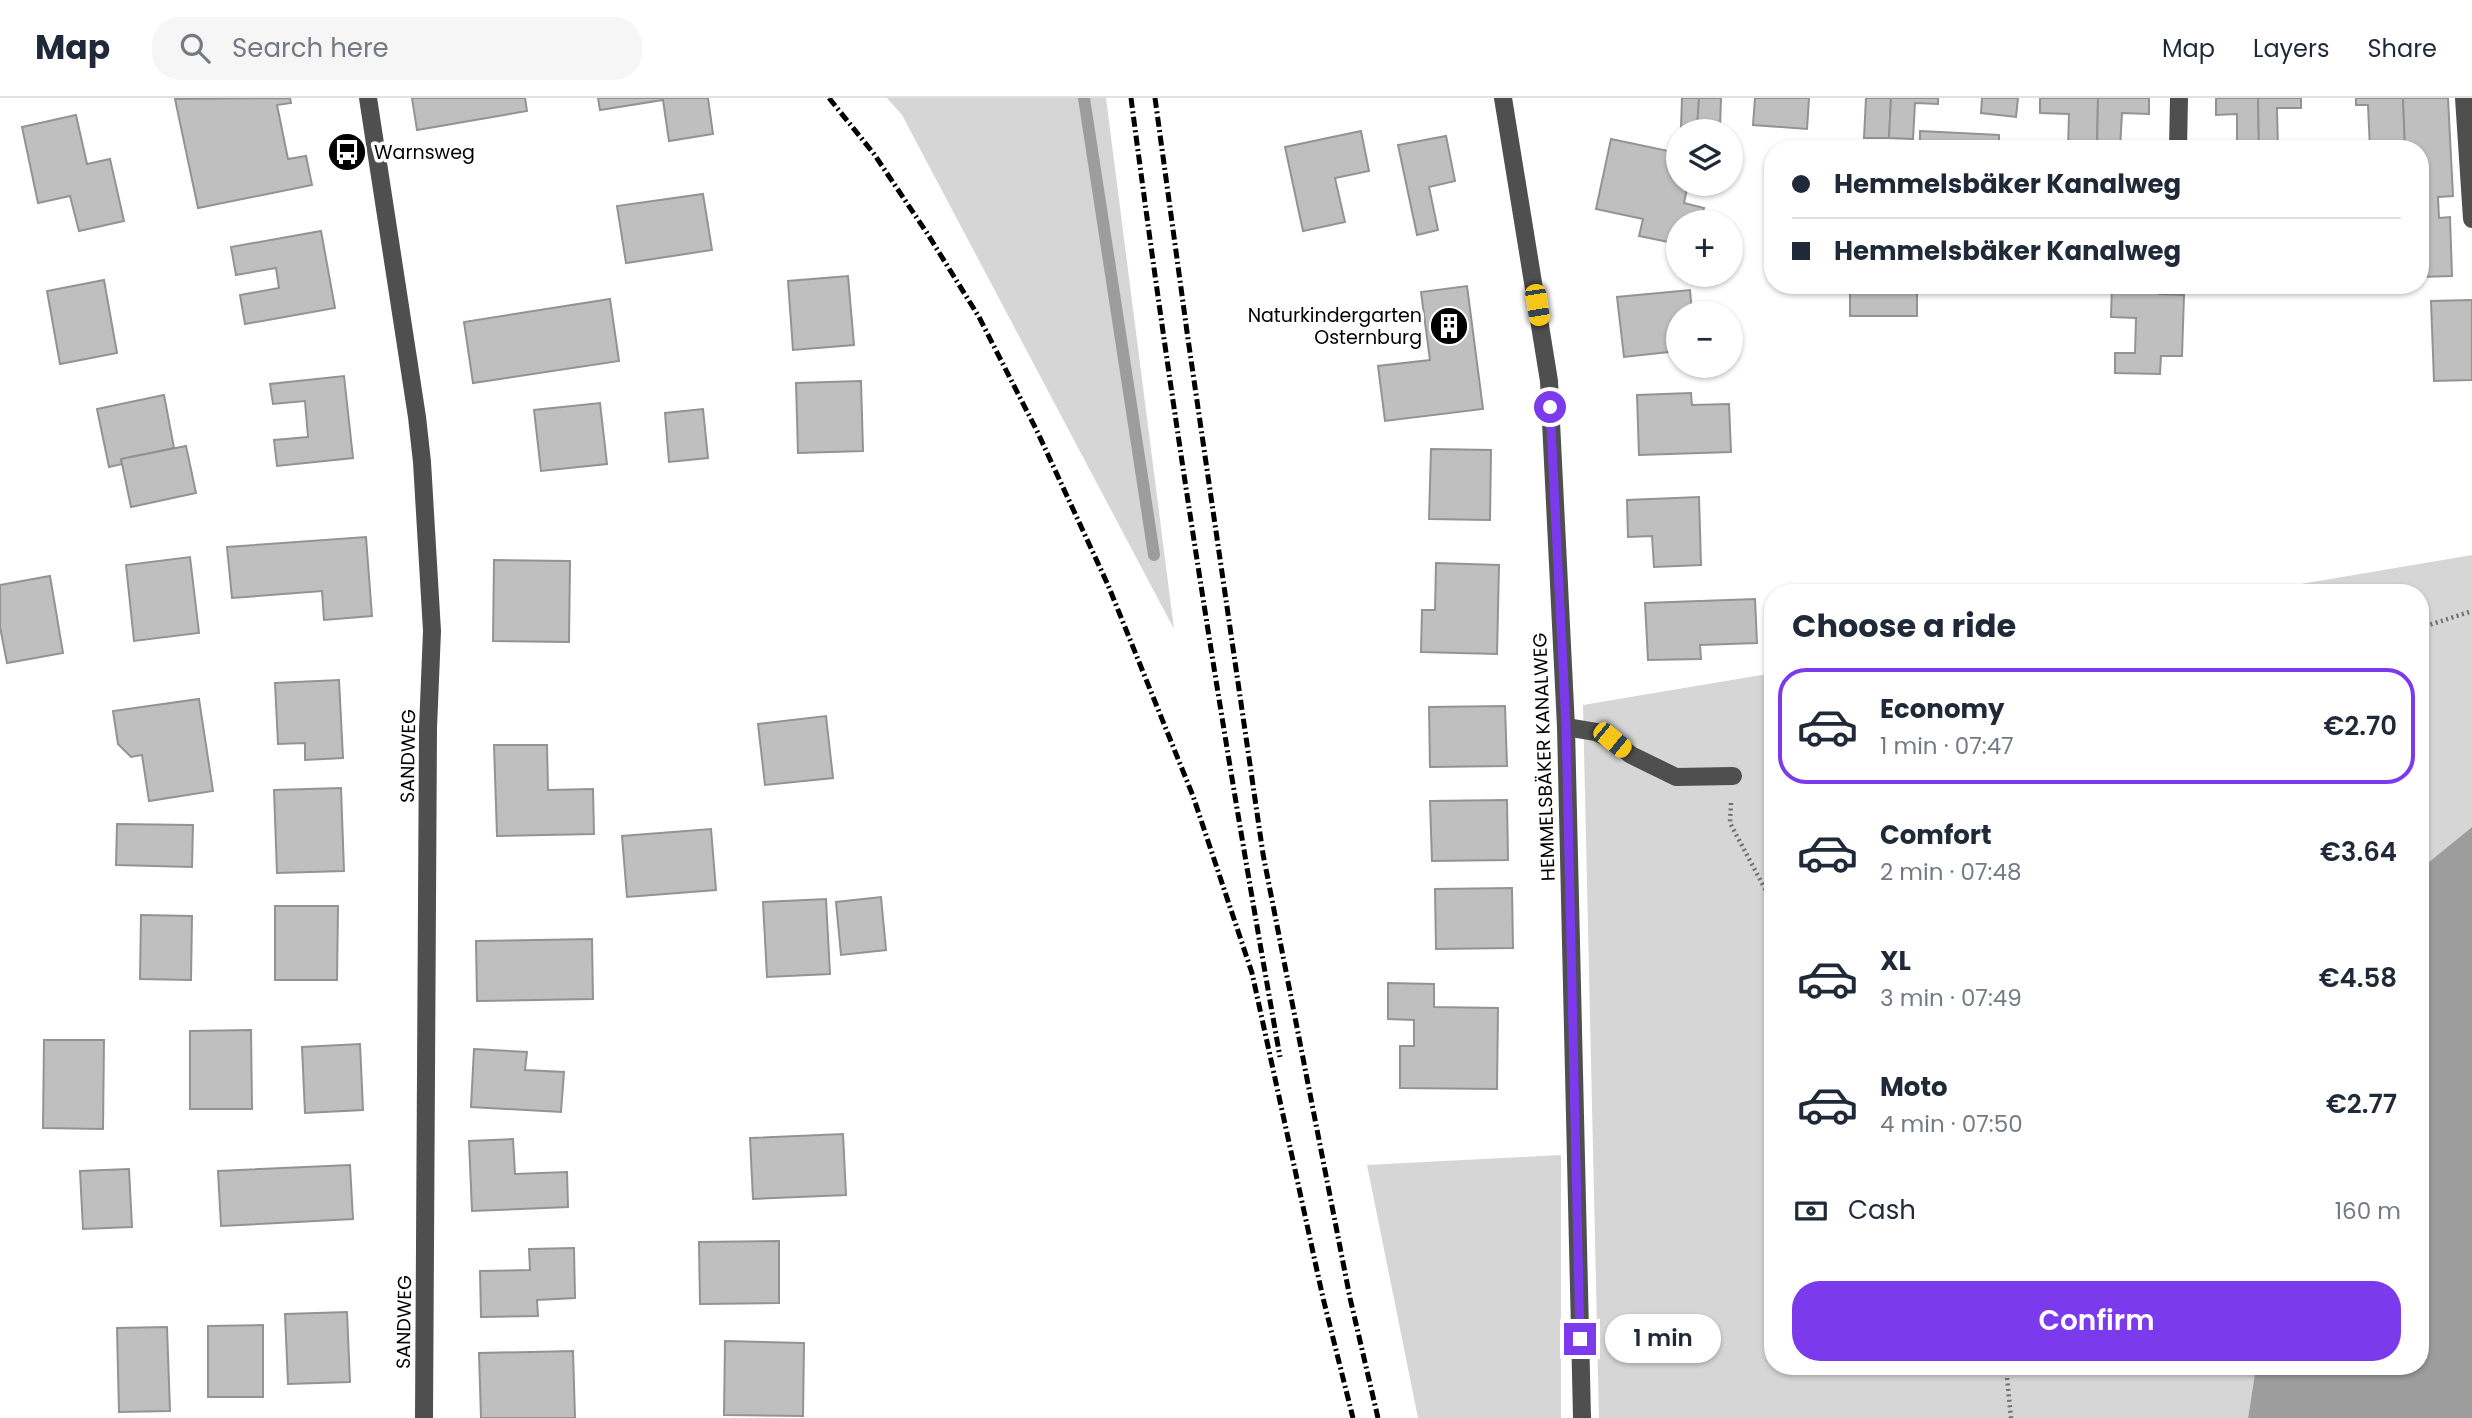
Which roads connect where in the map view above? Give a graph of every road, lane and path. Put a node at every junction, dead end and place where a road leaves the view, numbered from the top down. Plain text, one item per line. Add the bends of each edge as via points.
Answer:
1 (368, 98) edge
2 (1503, 98) edge
3 (2179, 98) edge
4 (2464, 98) edge
5 (2178, 140) edge
6 (2472, 219) edge
7 (2472, 611) edge
8 (2429, 625) edge
9 (1566, 726) junction
10 (1733, 776) joint
11 (1764, 887) edge
12 (2007, 1375) edge
13 (424, 1418) edge
14 (1582, 1418) edge
15 (2011, 1418) edge

1 - 13 street, SANDWEG via 417,417 432,631
2 - 9 street, HEMMELSBÄKER KANALWEG via 1549,381
3 - 5 street
4 - 6 street
7 - 8 path
9 - 10 street via 1596,732 1676,777
9 - 14 street, HEMMELSBÄKER KANALWEG
10 - 11 path via 1730,822
12 - 15 path

